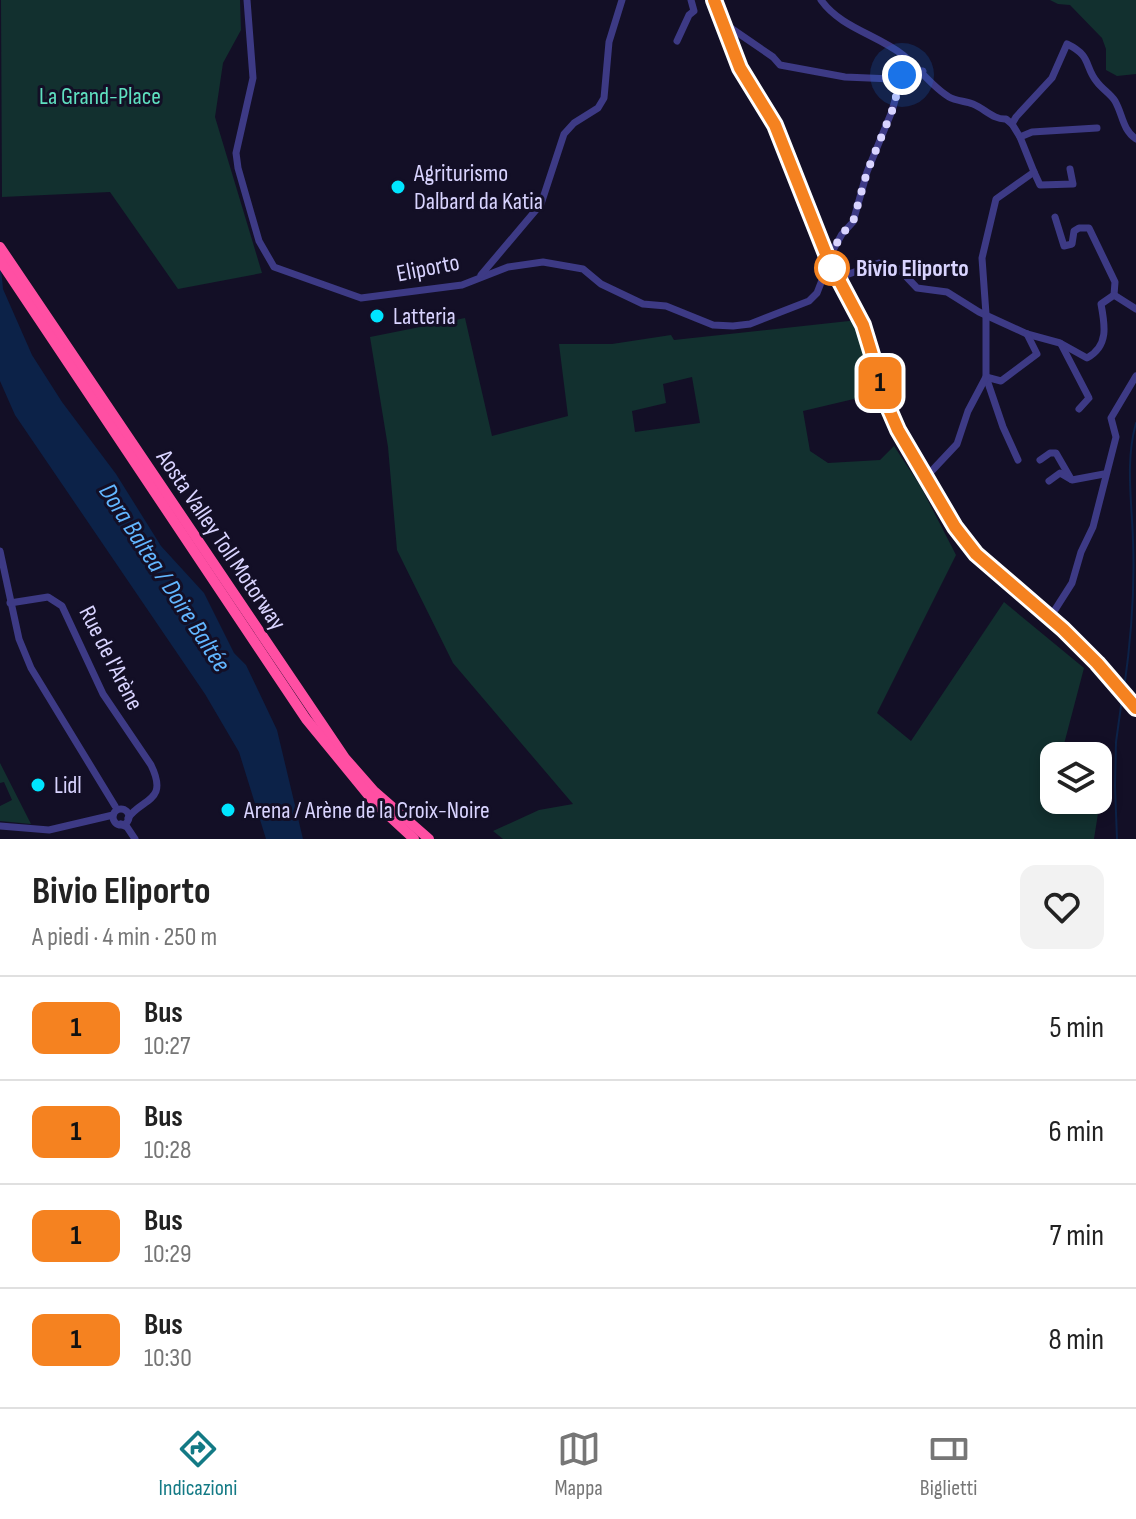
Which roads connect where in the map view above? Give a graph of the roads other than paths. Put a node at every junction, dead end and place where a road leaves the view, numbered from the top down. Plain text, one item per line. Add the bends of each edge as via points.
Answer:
1 (247, 0) edge
2 (622, 0) edge
3 (691, 0) edge
4 (714, 0) edge
5 (821, 0) edge
6 (721, 22) junction
7 (677, 41) dead end
8 (923, 71) junction
9 (902, 75) junction
10 (1012, 124) junction
11 (1097, 128) dead end
12 (1020, 137) junction
13 (1136, 139) edge
14 (1070, 169) dead end
15 (1034, 172) junction
16 (1055, 217) dead end
17 (0, 247) edge
18 (0, 261) edge
19 (830, 263) junction
20 (480, 277) junction
21 (838, 278) junction
22 (1114, 295) junction
23 (1136, 309) edge
24 (986, 314) junction
25 (1027, 334) junction
26 (1060, 343) junction
27 (69, 358) junction
28 (1136, 376) edge
29 (986, 377) junction
30 (1079, 409) dead end
31 (1018, 460) dead end
32 (1040, 460) dead end
33 (1104, 474) junction
34 (926, 477) junction
35 (1072, 480) junction
36 (1049, 481) dead end
37 (0, 551) edge
38 (10, 603) junction
39 (1051, 616) junction
40 (1134, 706) edge
41 (121, 816) junction
42 (0, 826) edge
43 (135, 839) edge
44 (414, 839) edge
45 (429, 839) edge

1 - 20 street, Eliporto via 253,78 236,153 259,241 274,267 361,298 448,288
2 - 20 street via 609,42 604,98 564,134 544,198
3 - 7 street via 694,11
4 - 6 main road
5 - 8 street via 830,12
6 - 9 street via 780,65 845,77
6 - 19 main road via 740,68 775,125
8 - 9 street
8 - 10 street via 947,96
9 - 19 street, Eliporto via 853,222
10 - 12 street
10 - 13 street via 1052,78 1067,44 1089,62 1094,79 1115,101
11 - 12 street
12 - 15 street
14 - 15 street via 1073,184 1040,185
15 - 24 street via 996,199 982,258
16 - 22 street via 1064,246 1072,244 1074,231 1089,228 1115,282
17 - 27 highway, Aosta Valley Toll Motorway
18 - 27 highway, Aosta Valley Toll Motorway
19 - 20 street, Eliporto via 809,301 733,326 643,304 583,269 543,262
19 - 21 main road
21 - 24 street via 879,263 899,269 917,288 947,292
21 - 34 main road via 863,325 888,407
22 - 23 street
22 - 26 street via 1101,304 1105,338 1096,353 1087,358
24 - 25 street
24 - 29 street
25 - 26 street
25 - 29 street via 1037,354 1001,381
26 - 30 street via 1089,398
27 - 44 highway, Aosta Valley Toll Motorway via 306,719 374,802
27 - 45 highway, Aosta Valley Toll Motorway via 345,758
28 - 33 street via 1111,418 1116,437
29 - 31 street
29 - 34 street via 957,444
32 - 35 street via 1056,453
33 - 35 street
33 - 39 street via 1093,527 1072,583
34 - 39 main road via 964,541
35 - 36 street via 1060,473
37 - 38 street
38 - 41 street via 33,672
38 - 41 street, Rue de l'Arène via 48,597 57,601 103,694 157,777 145,805
39 - 40 main road
41 - 42 street via 49,830
41 - 43 street

